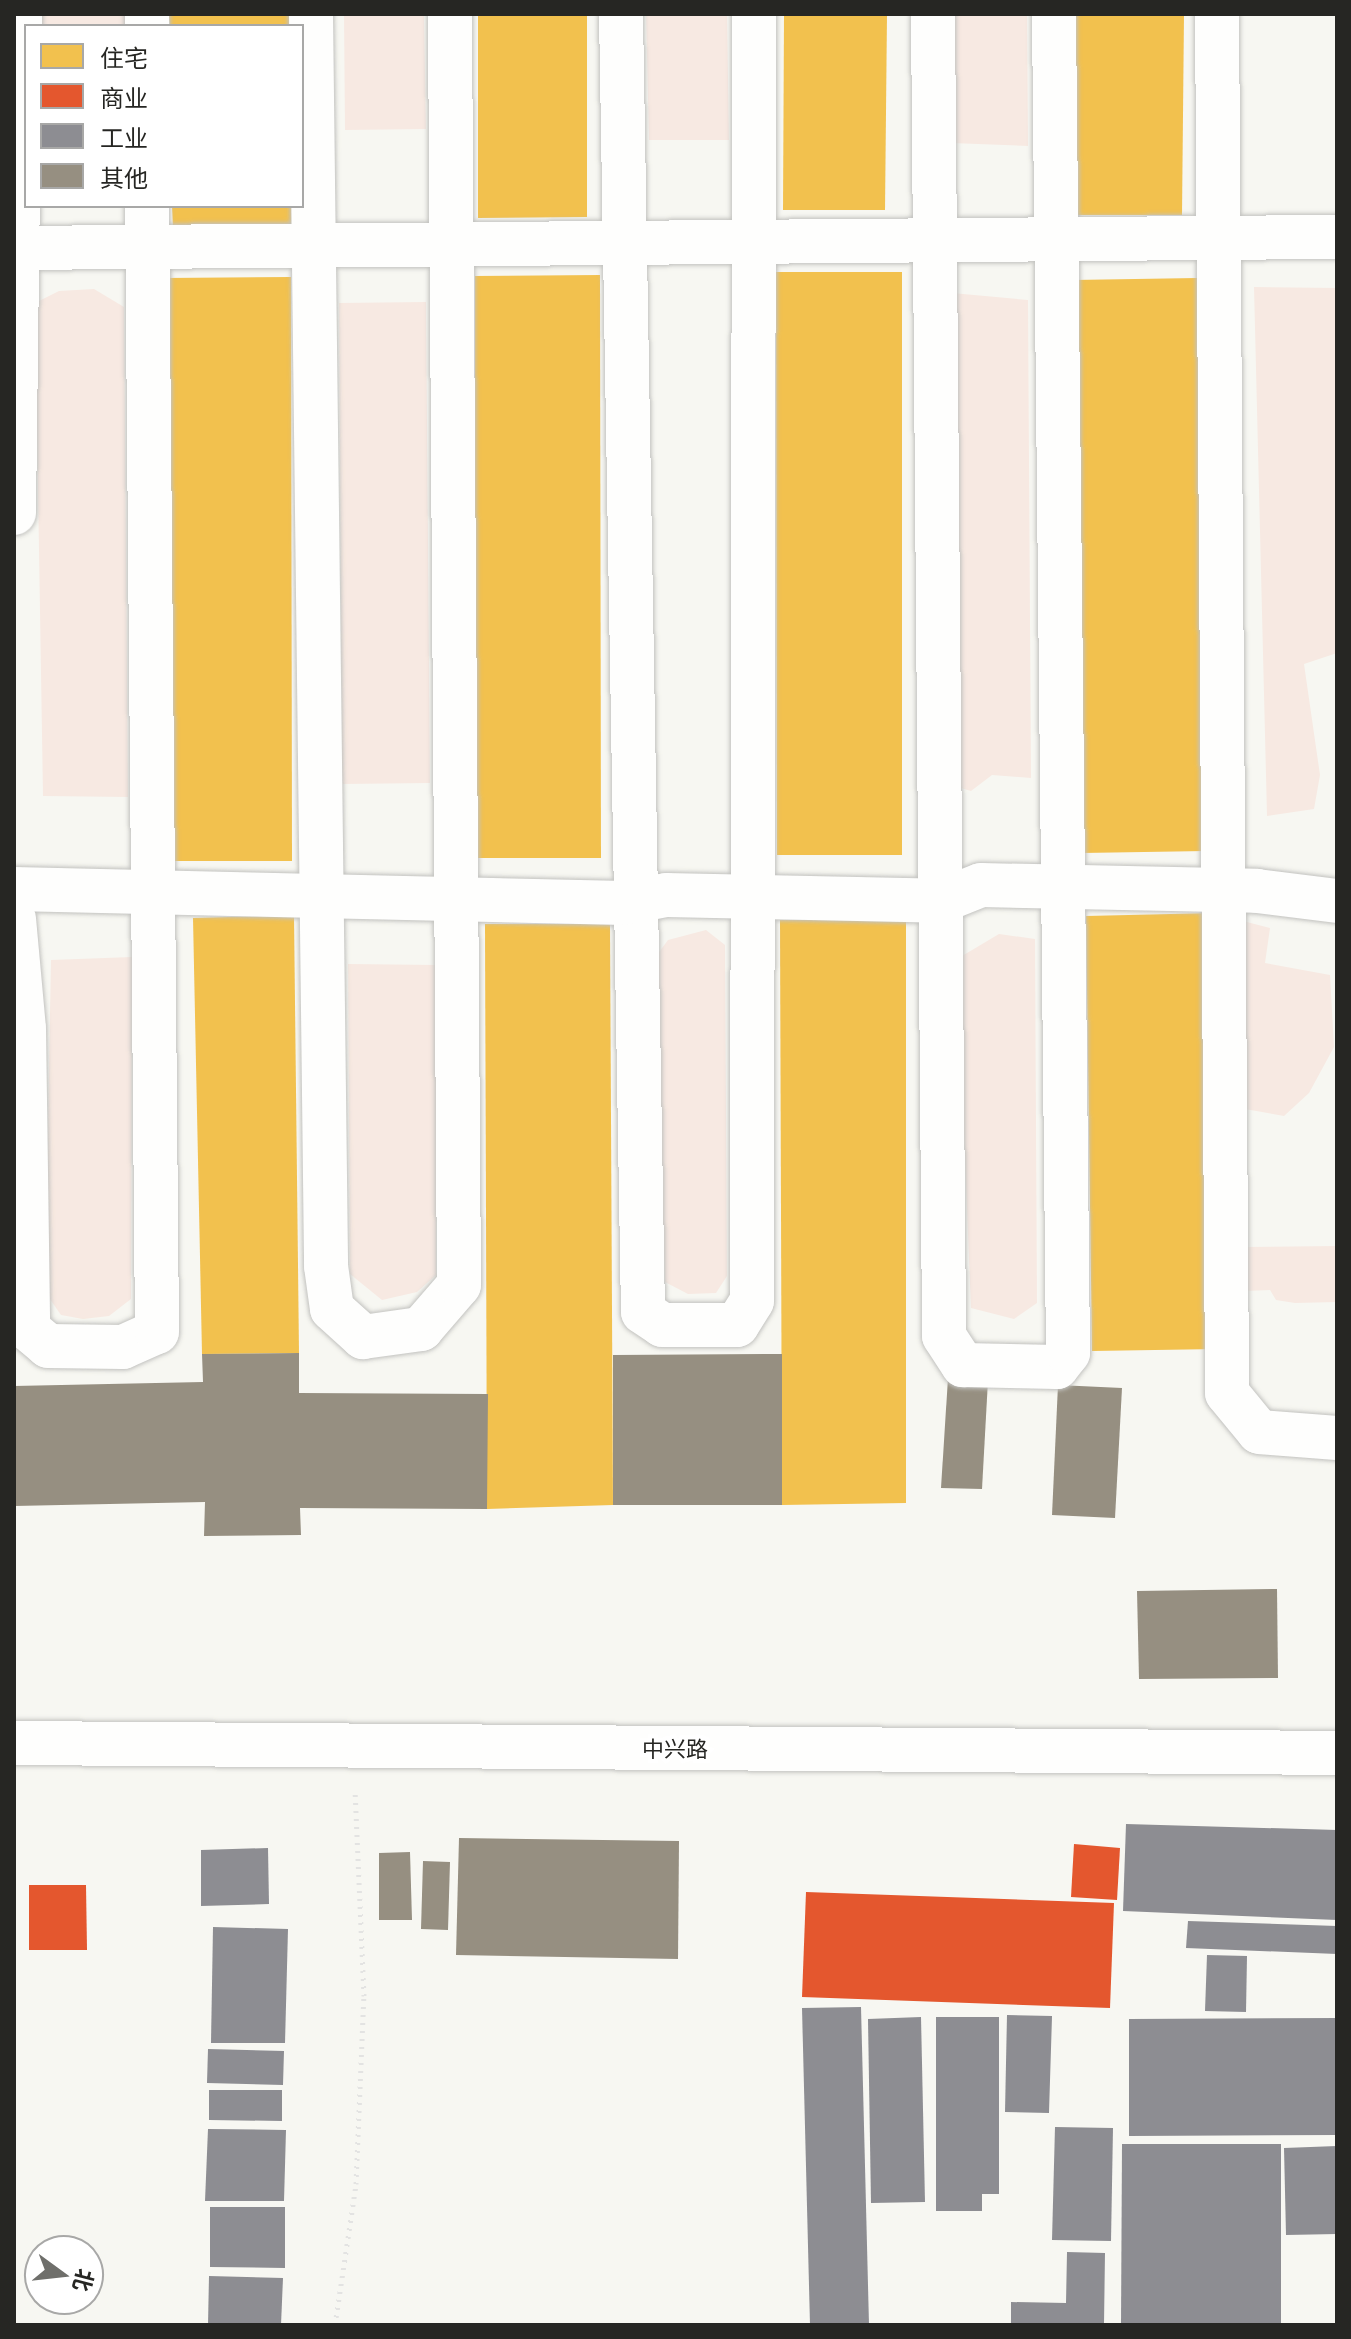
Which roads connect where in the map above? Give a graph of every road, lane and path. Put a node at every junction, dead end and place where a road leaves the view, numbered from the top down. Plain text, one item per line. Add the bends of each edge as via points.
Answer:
1 (20, 14) edge
2 (311, 14) edge
3 (450, 14) edge
4 (621, 14) edge
5 (754, 14) edge
6 (933, 14) edge
7 (1054, 14) edge
8 (1217, 14) edge
9 (147, 208) edge
10 (1337, 237) edge
11 (1215, 241) junction
12 (1053, 243) junction
13 (930, 244) junction
14 (750, 246) junction
15 (620, 247) junction
16 (15, 248) edge
17 (449, 248) junction
18 (316, 249) junction
19 (147, 251) junction
20 (14, 513) edge
21 (1062, 886) junction
22 (14, 889) edge
23 (1225, 890) junction
24 (156, 891) junction
25 (327, 893) junction
26 (453, 897) junction
27 (751, 897) junction
28 (635, 901) junction
29 (941, 901) junction
30 (1337, 901) edge
31 (14, 919) edge
32 (1337, 1438) edge
33 (14, 1743) edge
34 (353, 1746) junction
35 (1337, 1753) edge
36 (335, 2325) edge

1 - 16 main road
2 - 18 main road
3 - 17 main road
4 - 15 main road
5 - 14 main road
6 - 13 main road
7 - 12 main road
8 - 11 main road
9 - 19 main road
10 - 11 main road
11 - 12 main road
11 - 23 main road
12 - 13 main road
12 - 21 main road
13 - 14 main road
13 - 29 main road
14 - 15 main road
14 - 27 main road
15 - 17 main road
15 - 28 main road
16 - 19 main road
16 - 20 main road
17 - 18 main road
17 - 26 main road
18 - 19 main road
18 - 25 main road
19 - 24 main road
21 - 23 main road
21 - 29 main road via 981,885
21 - 29 main road via 1068,1353 1057,1367 963,1365 944,1336
22 - 24 main road
23 - 30 main road
23 - 32 main road via 1227,1393 1259,1432
24 - 25 main road
24 - 31 main road via 157,1332 123,1347 48,1346 28,1329 24,1029
25 - 26 main road
25 - 26 main road via 326,1266 332,1309 363,1337 421,1329 459,1285
26 - 28 main road
27 - 28 main road
27 - 28 main road via 752,1301 737,1325 662,1325 643,1312
27 - 29 main road
33 - 34 main road, 中兴路
34 - 35 main road, 中兴路
34 - 36 path via 364,1996 356,2184

